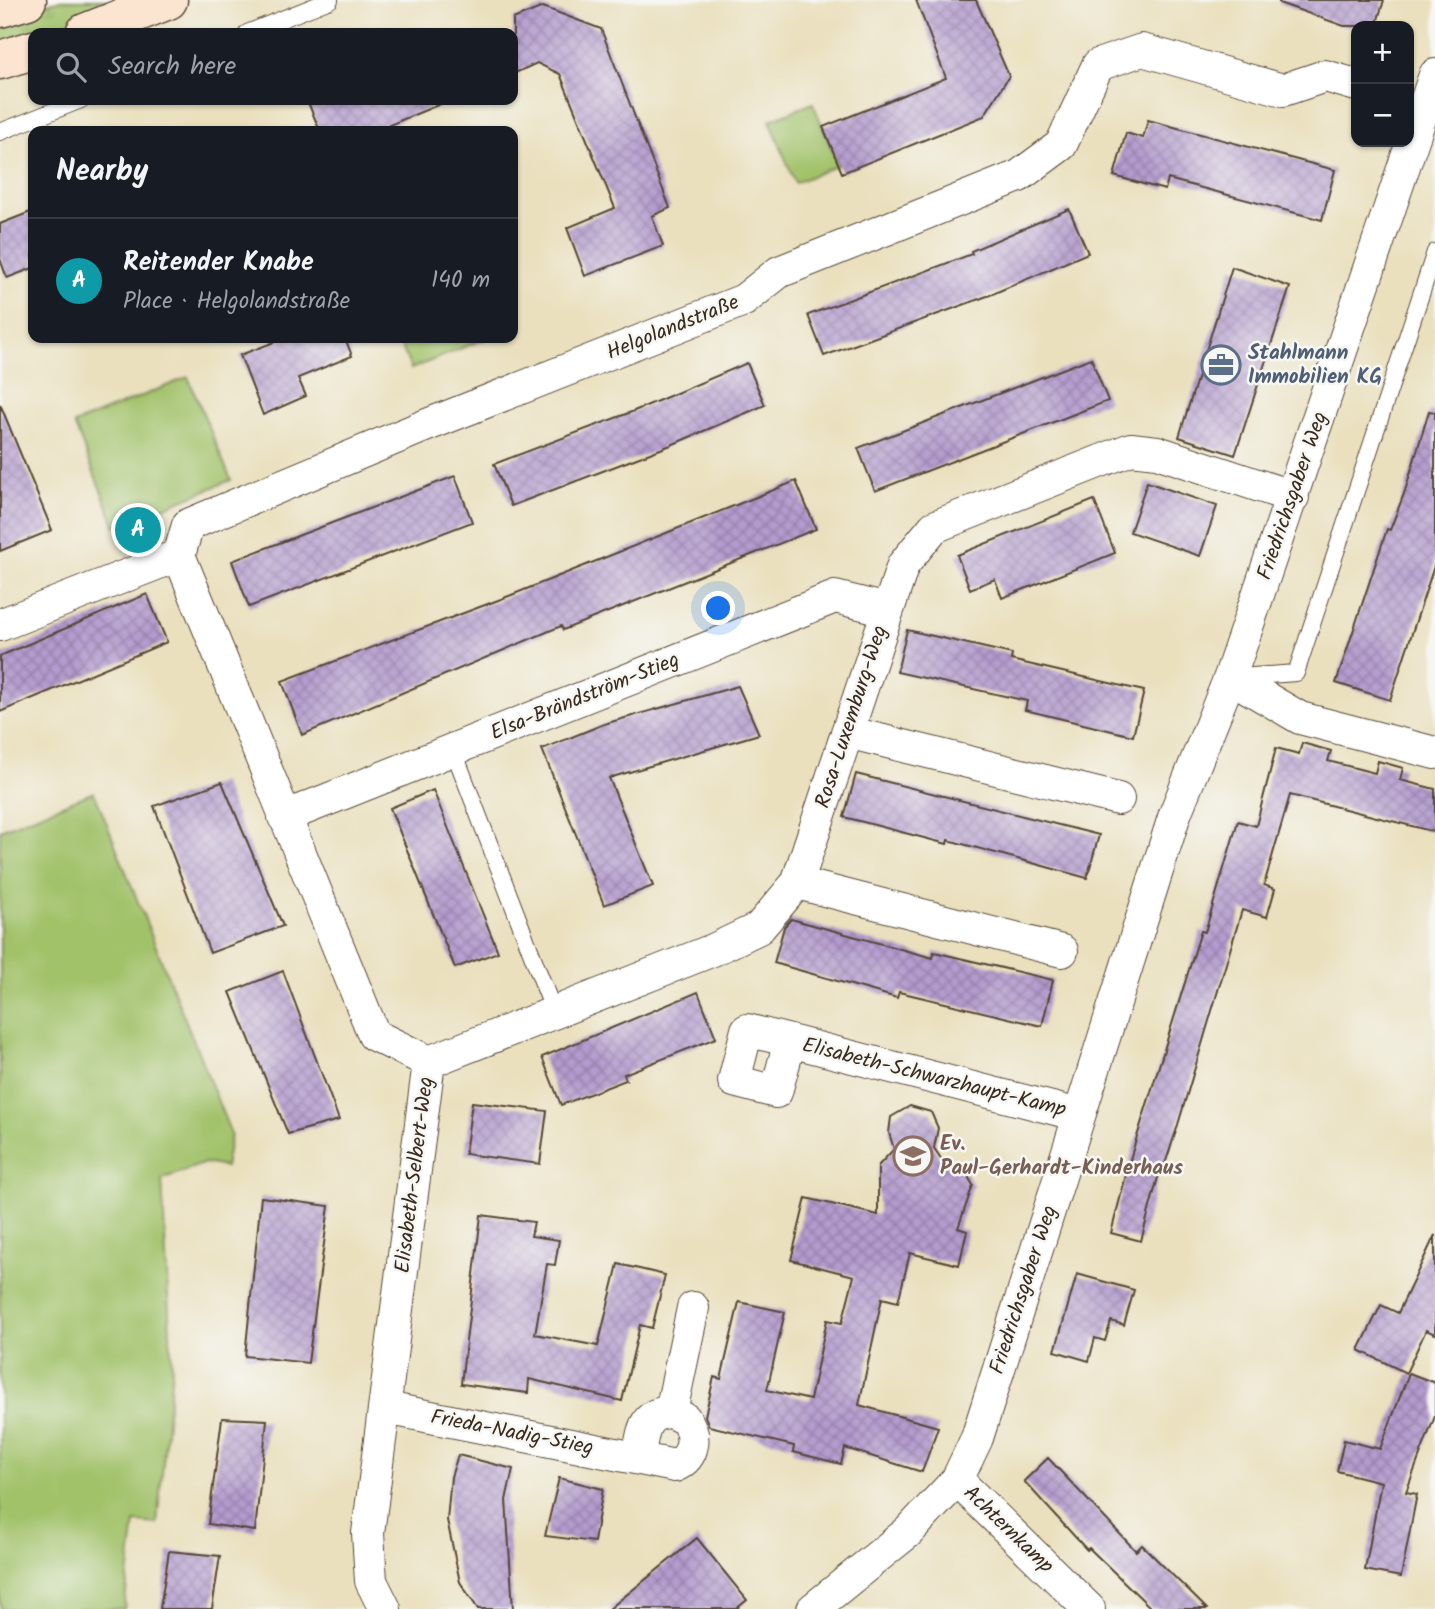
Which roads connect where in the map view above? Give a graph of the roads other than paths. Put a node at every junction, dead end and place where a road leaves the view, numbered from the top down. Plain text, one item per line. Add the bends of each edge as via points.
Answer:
1 (27, 0) edge
2 (168, 0) edge
3 (330, 0) edge
4 (290, 7) edge
5 (0, 8) edge
6 (98, 28) edge
7 (255, 28) edge
8 (28, 52) edge
9 (0, 60) edge
10 (1435, 75) edge
11 (1353, 84) edge
12 (68, 105) edge
13 (1423, 105) edge
14 (0, 132) edge
15 (1435, 252) edge
16 (1293, 497) junction
17 (179, 555) junction
18 (888, 610) junction
19 (0, 625) edge
20 (1230, 677) junction
21 (847, 732) junction
22 (453, 749) junction
23 (1435, 753) edge
24 (1118, 799) dead end
25 (285, 817) junction
26 (797, 883) junction
27 (1062, 951) dead end
28 (554, 1012) junction
29 (789, 1041) dead end
30 (429, 1062) junction
31 (1079, 1115) junction
32 (693, 1308) dead end
33 (386, 1408) junction
34 (671, 1412) junction
35 (638, 1458) junction
36 (957, 1480) junction
37 (385, 1609) edge
38 (813, 1609) edge
39 (1089, 1609) edge

1 - 5 main road
2 - 6 main road
3 - 4 lane
4 - 7 lane
8 - 9 main road
10 - 13 street, Friedrichsgaber Weg
11 - 17 street, Helgolandstraße via 1325,75 1283,90 1142,50 1098,65 1061,145 1019,176 779,272 744,300 188,525
12 - 14 lane
13 - 16 street, Friedrichsgaber Weg
15 - 20 lane via 1296,673
16 - 18 street, Rosa-Luxemburg-Weg via 1157,452 1131,449 934,527 903,565
16 - 20 street, Friedrichsgaber Weg
17 - 19 street
17 - 25 street, Elisabeth-Selbert-Weg
18 - 21 street, Rosa-Luxemburg-Weg
18 - 22 street, Elsa-Brändström-Stieg via 835,597
20 - 23 street via 1300,718
20 - 31 street, Friedrichsgaber Weg via 1175,814
21 - 24 street
21 - 26 street, Rosa-Luxemburg-Weg
22 - 25 street, Elsa-Brändström-Stieg
22 - 28 lane
25 - 30 street, Elisabeth-Selbert-Weg via 374,1035
26 - 27 street
26 - 28 street, Rosa-Luxemburg-Weg via 759,928
28 - 30 street, Rosa-Luxemburg-Weg
29 - 31 street, Elisabeth-Schwarzhaupt-Kamp
30 - 33 street, Elisabeth-Selbert-Weg
31 - 36 street, Friedrichsgaber Weg via 977,1438
32 - 34 street
33 - 35 street, Frieda-Nadig-Stieg
33 - 37 street, Elisabeth-Selbert-Weg via 368,1533 371,1581
34 - 35 street via 650,1418
34 - 35 street, Frieda-Nadig-Stieg via 691,1427 688,1456 675,1466
36 - 38 street, Friedrichsgaber Weg via 908,1532
36 - 39 street, Achternkamp

